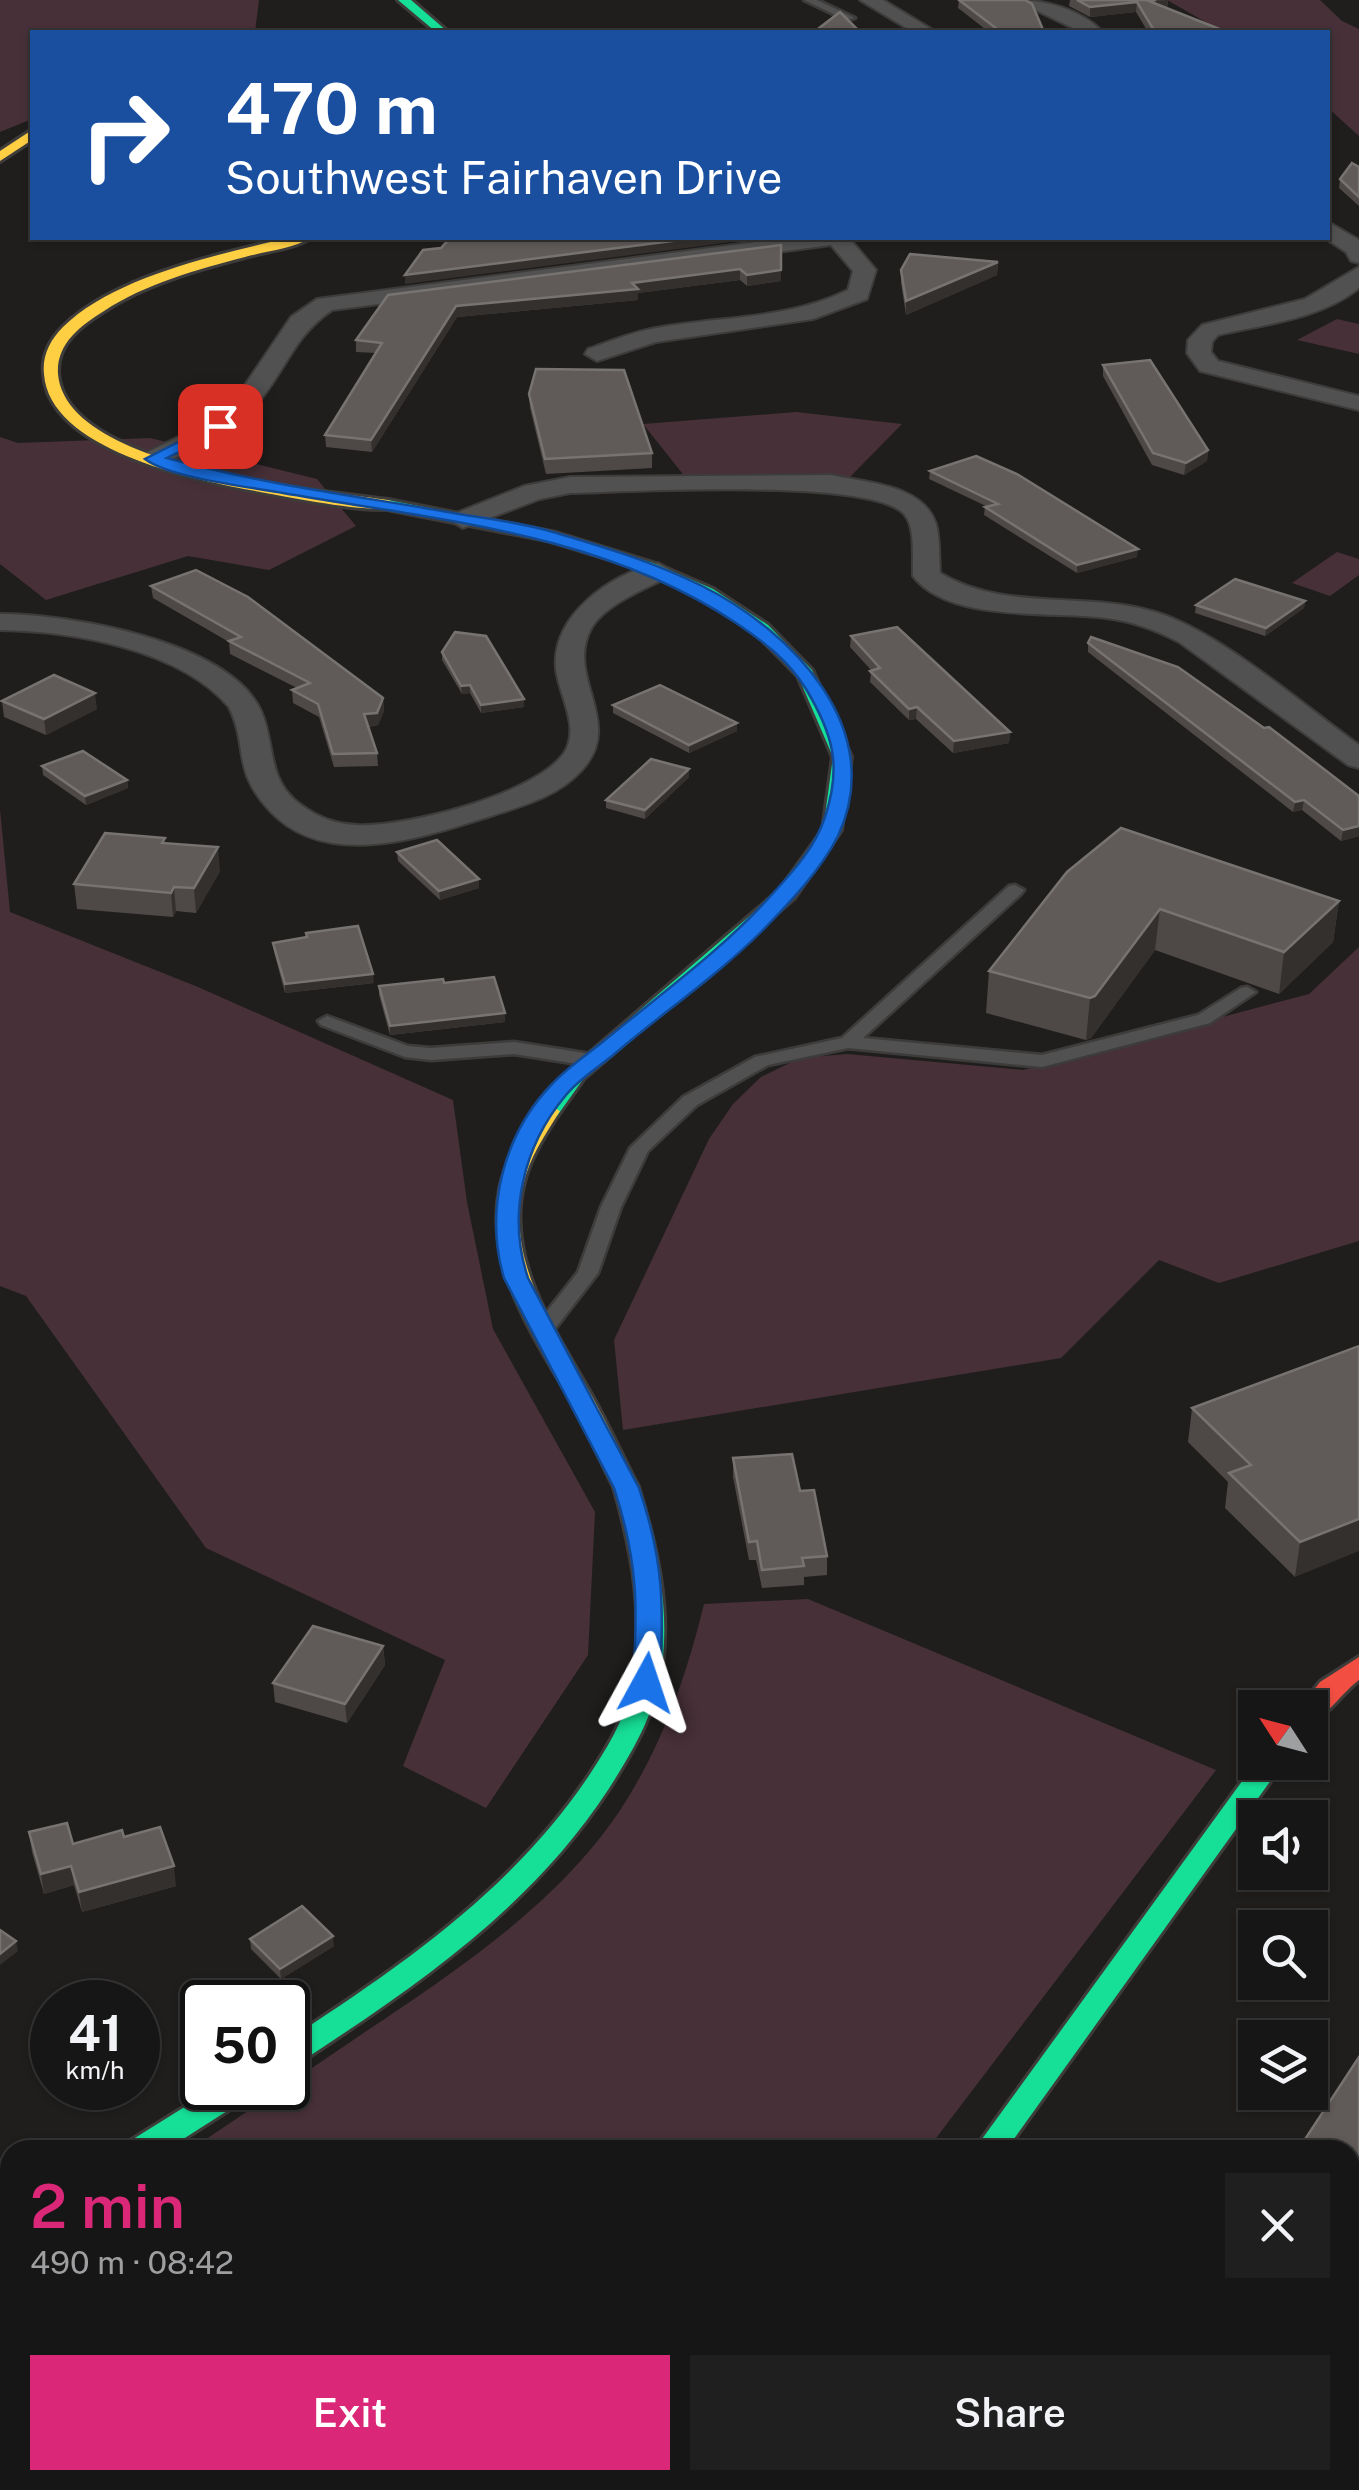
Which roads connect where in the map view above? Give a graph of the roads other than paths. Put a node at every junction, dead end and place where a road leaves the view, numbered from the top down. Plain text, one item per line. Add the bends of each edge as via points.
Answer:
1 (404, 0) edge
2 (810, 0) edge
3 (869, 0) edge
4 (1024, 0) edge
5 (850, 18) edge
6 (440, 30) edge
7 (922, 30) edge
8 (1091, 30) edge
9 (30, 135) edge
10 (0, 157) edge
11 (1330, 230) edge
12 (295, 240) edge
13 (821, 240) edge
14 (839, 240) edge
15 (1359, 256) edge
16 (1359, 274) edge
17 (597, 354) dead end
18 (1359, 403) edge
19 (153, 459) junction
20 (463, 520) junction
21 (658, 571) junction
22 (0, 622) edge
23 (1359, 760) edge
24 (1015, 890) dead end
25 (1247, 992) edge
26 (327, 1020) dead end
27 (848, 1042) junction
28 (591, 1060) junction
29 (542, 1330) junction
30 (1359, 1666) edge
31 (1328, 1691) edge
32 (1259, 1780) edge
33 (310, 2040) edge
34 (204, 2110) edge
35 (157, 2140) edge
36 (996, 2140) edge

1 - 6 main road
2 - 5 lane
3 - 7 street
4 - 8 street
9 - 10 main road
11 - 15 street
12 - 19 main road via 122,294 84,317 56,346 48,383 56,398 102,436
13 - 19 street via 324,304 298,322 248,399 220,426
14 - 17 street via 864,270 859,294 842,304 650,336
16 - 18 street via 1328,299 1210,330 1199,353 1209,366
19 - 20 main road via 220,478
20 - 21 main road via 569,540
20 - 23 street via 570,485 831,483 892,498 916,509 928,576 945,590 1159,620
21 - 22 street via 579,623 568,654 588,732 577,763 541,788 429,826 360,838 309,825 280,808 259,776 254,730 238,697 192,665 99,632
21 - 28 main road via 728,608 792,656 836,724 842,792 829,834 780,902
24 - 27 lane
25 - 27 lane via 1204,1019 1042,1060
26 - 28 lane via 405,1051 514,1048
27 - 29 lane via 762,1061 690,1102 640,1148 588,1272
28 - 29 main road via 538,1116 509,1186 508,1252
29 - 33 main road via 638,1523 651,1598 646,1683 633,1724 594,1798 530,1874 438,1952
30 - 31 main road
32 - 36 main road
34 - 35 main road

